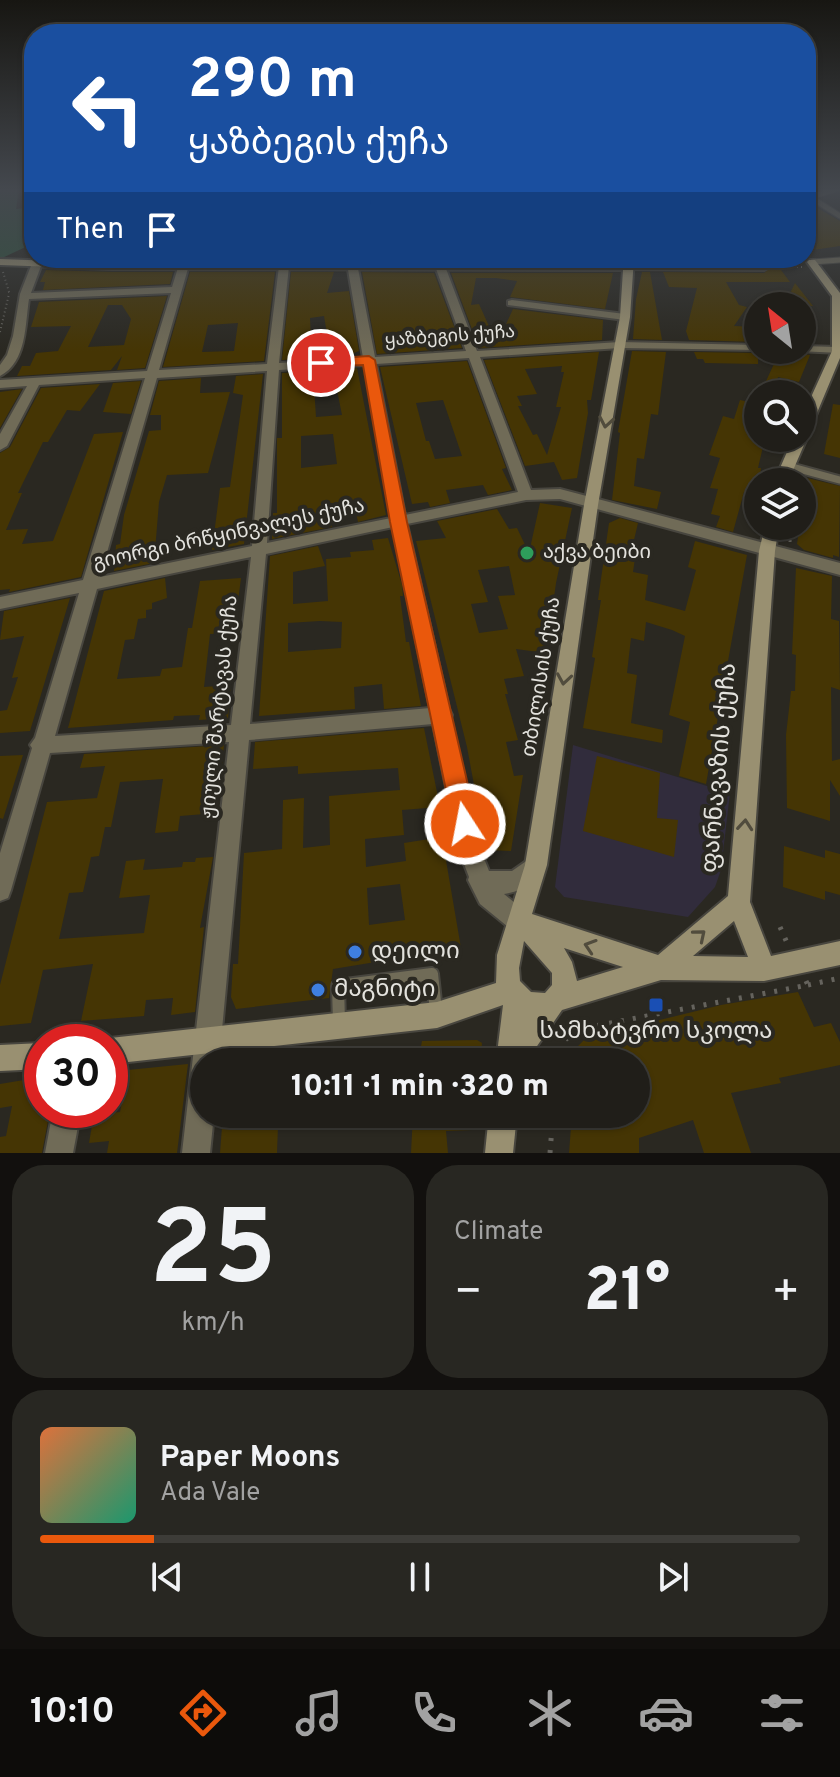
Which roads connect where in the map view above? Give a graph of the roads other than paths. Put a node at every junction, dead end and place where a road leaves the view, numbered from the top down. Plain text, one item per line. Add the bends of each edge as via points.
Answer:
1 (816, 260) edge
2 (840, 260) edge
3 (24, 262) edge
4 (1, 264) edge
5 (816, 264) edge
6 (36, 268) edge
7 (183, 268) edge
8 (279, 268) edge
9 (352, 268) edge
10 (441, 268) edge
11 (629, 268) edge
12 (815, 268) edge
13 (840, 279) edge
14 (827, 284) junction
15 (175, 290) junction
16 (25, 294) junction
17 (839, 298) edge
18 (512, 303) dead end
19 (625, 317) junction
20 (620, 345) junction
21 (744, 348) edge
22 (839, 348) edge
23 (816, 349) edge
24 (472, 354) junction
25 (369, 360) junction
26 (273, 366) junction
27 (0, 372) edge
28 (151, 374) junction
29 (35, 382) junction
30 (0, 384) edge
31 (816, 400) edge
32 (0, 446) edge
33 (794, 452) edge
34 (788, 466) joint
35 (840, 480) edge
36 (526, 495) junction
37 (591, 505) junction
38 (399, 522) junction
39 (769, 540) edge
40 (259, 551) junction
41 (767, 551) junction
42 (840, 569) edge
43 (88, 587) junction
44 (0, 603) edge
45 (443, 715) junction
46 (240, 733) junction
47 (40, 745) junction
48 (536, 865) junction
49 (479, 880) junction
50 (0, 890) edge
51 (739, 902) junction
52 (520, 922) junction
53 (554, 953) junction
54 (840, 953) edge
55 (510, 958) junction
56 (661, 968) junction
57 (764, 969) junction
58 (514, 993) junction
59 (555, 1002) junction
60 (437, 1015) junction
61 (339, 1026) junction
62 (206, 1041) junction
63 (511, 1048) edge
64 (520, 1048) edge
65 (128, 1049) edge
66 (24, 1057) edge
67 (0, 1058) edge
68 (64, 1128) edge
69 (502, 1128) edge
70 (59, 1153) edge
71 (196, 1153) edge
72 (499, 1153) edge

1 - 2 lane
3 - 4 main road
5 - 13 main road
6 - 16 street
7 - 15 street
8 - 26 street, ჟიული შარტავას ქუჩა
9 - 25 street
10 - 24 street
11 - 19 main road, თბილისის ქუჩა
12 - 14 main road
13 - 14 main road
14 - 17 main road
15 - 16 street
15 - 28 street
16 - 27 street via 20,341
17 - 22 main road
18 - 19 street
19 - 20 main road, თბილისის ქუჩა
20 - 21 street, ყაზბეგის ქუჩა
20 - 24 street, ყაზბეგის ქუჩა
20 -> 37 main road, თბილისის ქუჩა
22 - 23 street
22 - 31 main road
24 - 25 street, ყაზბეგის ქუჩა
24 - 36 street
25 - 26 street, ყაზბეგის ქუჩა
25 - 38 street
26 - 28 street, ყაზბეგის ქუჩა
26 - 40 street, ჟიული შარტავას ქუჩა
28 - 29 street, ყაზბეგის ქუჩა
28 - 43 street
29 - 30 street, ყაზბეგის ქუჩა
29 - 32 street
33 - 34 main road
34 - 35 lane
36 - 37 street, გიორგი ბრწყინვალეს ქუჩა via 560,494
36 - 38 street, გიორგი ბრწყინვალეს ქუჩა
37 - 41 street, გიორგი ბრწყინვალეს ქუჩა
37 -> 48 main road, თბილისის ქუჩა
38 - 40 street, გიორგი ბრწყინვალეს ქუჩა
38 - 45 street
39 - 41 main road, ფარნავაზის ქუჩა
40 - 43 street, გიორგი ბრწყინვალეს ქუჩა
40 - 46 street, ჟიული შარტავას ქუჩა
41 - 42 street, გიორგი ბრწყინვალეს ქუჩა
51 -> 41 main road, ფარნავაზის ქუჩა
43 - 44 street, გიორგი ბრწყინვალეს ქუჩა
43 - 47 street
45 - 46 street
45 - 49 street
46 - 47 street
46 - 62 street, ჟიული შარტავას ქუჩა
47 - 50 street
48 - 49 street via 518,881
48 - 52 main road, თბილისის ქუჩა
49 - 52 street via 488,896
56 -> 51 main road
51 - 57 main road
52 - 53 main road
52 - 55 main road, თბილისის ქუჩა
56 -> 52 main road
53 - 55 main road via 525,946
53 - 59 main road via 566,980
54 - 57 main road
55 - 58 main road via 507,969
56 - 57 main road
56 - 59 main road
58 - 59 main road via 533,1007
58 - 60 main road
58 - 63 main road
59 - 64 main road
60 - 61 main road
60 - 61 lane via 432,974 338,986
61 - 62 main road
62 - 65 main road
62 - 71 street, ჟიული შარტავას ქუჩა
66 - 67 main road
68 - 70 street
69 - 72 main road

